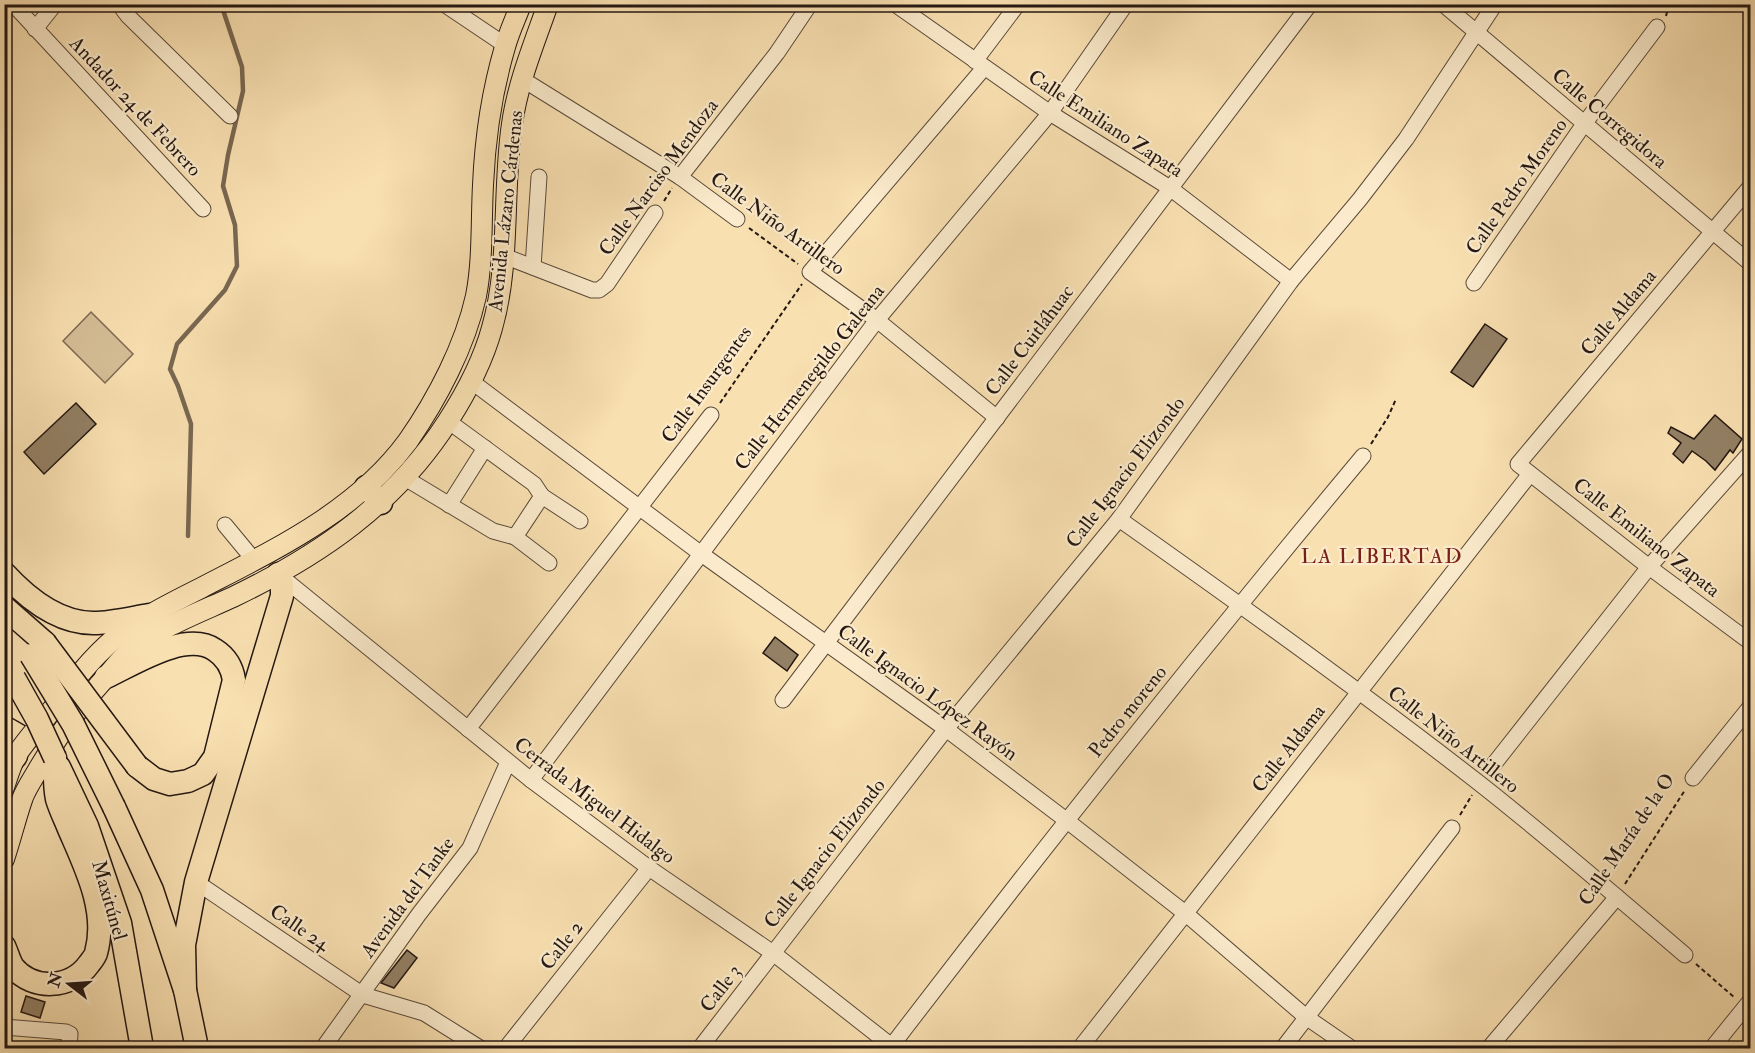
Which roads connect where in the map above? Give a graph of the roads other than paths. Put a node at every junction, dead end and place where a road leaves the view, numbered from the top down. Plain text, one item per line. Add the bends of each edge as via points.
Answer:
1 (13, 4) edge
2 (55, 4) edge
3 (119, 4) edge
4 (444, 4) edge
5 (521, 4) edge
6 (548, 4) edge
7 (810, 4) edge
8 (896, 4) edge
9 (1018, 4) edge
10 (1126, 4) edge
11 (1310, 4) edge
12 (1443, 4) edge
13 (1495, 4) edge
14 (1657, 27) dead end
15 (35, 29) junction
16 (1477, 33) junction
17 (505, 45) junction
18 (979, 65) junction
19 (522, 79) junction
20 (1050, 113) junction
21 (230, 116) dead end
22 (1584, 124) junction
23 (538, 177) dead end
24 (680, 177) junction
25 (1750, 187) edge
26 (1170, 188) junction
27 (203, 209) dead end
28 (656, 213) road end
29 (737, 219) road end
30 (1713, 232) junction
31 (504, 256) junction
32 (1750, 263) edge
33 (533, 267) junction
34 (1291, 281) junction
35 (1474, 283) dead end
36 (877, 320) junction
37 (471, 381) junction
38 (711, 415) road end
39 (997, 418) junction
40 (448, 421) junction
41 (485, 448) junction
42 (1750, 453) edge
43 (1363, 456) road end
44 (1524, 469) junction
45 (405, 478) junction
46 (374, 495) junction
47 (542, 496) junction
48 (449, 505) junction
49 (640, 507) junction
50 (1119, 519) junction
51 (580, 521) dead end
52 (225, 525) dead end
53 (515, 537) junction
54 (700, 553) junction
55 (254, 560) junction
56 (549, 563) dead end
57 (1649, 567) junction
58 (4, 573) edge
59 (278, 574) junction
60 (1240, 604) junction
61 (4, 607) edge
62 (4, 615) edge
63 (149, 615) junction
64 (1750, 642) edge
65 (827, 644) junction
66 (38, 649) junction
67 (9, 672) edge
68 (106, 677) junction
69 (1359, 692) junction
70 (4, 700) edge
71 (783, 700) dead end
72 (1750, 707) edge
73 (37, 719) junction
74 (468, 729) junction
75 (946, 729) junction
76 (55, 758) junction
77 (508, 762) junction
78 (10, 763) edge
79 (1494, 764) dead end
80 (1693, 778) road end
81 (531, 780) junction
82 (4, 787) edge
83 (1066, 820) junction
84 (1452, 828) dead end
85 (4, 859) edge
86 (649, 868) junction
87 (196, 882) junction
88 (1617, 897) junction
89 (1185, 913) junction
90 (4, 946) edge
91 (773, 953) junction
92 (1685, 955) road end
93 (185, 990) junction
94 (363, 995) junction
95 (1749, 1006) edge
96 (1306, 1017) junction
97 (4, 1027) edge
98 (69, 1048) edge
99 (142, 1048) edge
100 (197, 1048) edge
101 (323, 1048) edge
102 (480, 1048) edge
103 (506, 1048) edge
104 (699, 1048) edge
105 (892, 1048) edge
106 (1080, 1048) edge
107 (1283, 1048) edge
108 (1351, 1048) edge
109 (1489, 1048) edge
110 (1713, 1048) edge

1 - 15 street, Andador 24 de Febrero
2 - 15 street
3 - 21 street
4 - 17 street
5 - 17 main road, Avenida Lázaro Cárdenas
6 - 19 main road, Avenida Lázaro Cárdenas
7 - 24 street, Calle Narciso Mendoza via 777,53
8 - 18 street, Calle Emiliano Zapata
9 - 18 street
10 - 20 street, Calle Hermenegildo Galeana
11 - 26 street, Calle Cuitláhuac
12 - 16 street, Calle Corregidora
13 - 16 street, Calle Ignacio Elizondo
14 - 22 street, Calle Pedro Moreno
15 - 27 street, Andador 24 de Febrero
16 - 22 street, Calle Corregidora
16 - 34 street, Calle Ignacio Elizondo via 1406,139
17 - 46 main road, Avenida Lázaro Cárdenas via 491,109 476,295 468,324 427,413
18 - 20 street, Calle Emiliano Zapata
18 - 36 street, Calle Niño Artillero via 810,273
19 - 24 street, Calle Niño Artillero
19 - 31 main road, Avenida Lázaro Cárdenas via 507,163
20 - 26 street, Calle Emiliano Zapata
20 - 36 street, Calle Hermenegildo Galeana
22 - 30 street, Calle Corregidora
22 - 35 street, Calle Pedro Moreno
23 - 33 street
24 - 29 street, Calle Niño Artillero
25 - 30 street, Calle Aldama
26 - 34 street, Calle Emiliano Zapata
26 - 39 street, Calle Cuitláhuac
28 - 33 street, Calle Narciso Mendoza via 599,290
30 - 32 street, Calle Corregidora
30 - 44 street, Calle Aldama
31 - 33 street, Calle Narciso Mendoza
31 - 37 main road, Avenida Lázaro Cárdenas via 492,328
34 - 50 street, Calle Ignacio Elizondo
36 - 39 street, Calle Niño Artillero
36 - 54 street, Calle Hermenegildo Galeana
37 - 40 main road, Avenida Lázaro Cárdenas
37 - 49 street, Calle Ignacio López Rayón
38 - 49 street, Calle Insurgentes
39 - 65 street, Calle Cuitláhuac
40 - 41 street
40 - 45 main road, Avenida Lázaro Cárdenas
41 - 47 street via 534,484
41 - 48 street
42 - 57 street
43 - 60 street, Pedro moreno
44 - 57 street, Calle Emiliano Zapata
44 - 69 street, Calle Aldama
45 - 46 main road, Avenida Lázaro Cárdenas
45 - 48 street
46 - 55 main road, Avenida Lázaro Cárdenas via 344,506
46 - 59 main road, Avenida Lázaro Cárdenas via 328,543
47 - 51 street
47 - 53 street
48 - 53 street via 493,531
49 - 54 street, Calle Ignacio López Rayón
49 - 74 street, Calle Insurgentes
50 - 60 street, Calle Niño Artillero
50 - 75 street, Calle Ignacio Elizondo
52 - 55 street
53 - 56 street
54 - 65 street, Calle Ignacio López Rayón
54 - 81 street, Calle Hermenegildo Galeana
55 - 63 main road, Avenida Lázaro Cárdenas
57 - 64 street, Calle Emiliano Zapata
57 - 79 street
58 - 63 highway via 45,609 66,619 92,623
59 - 68 main road, Avenida Lázaro Cárdenas via 162,628 129,651
59 - 74 street, Cerrada Miguel Hidalgo
59 - 87 highway via 282,596
60 - 69 street, Calle Niño Artillero
60 - 83 street, Pedro moreno
61 - 66 highway
62 - 66 highway
63 - 78 main road, Avenida Lázaro Cárdenas via 113,640 78,676
65 - 71 street, Calle Cuitláhuac
65 - 75 street, Calle Ignacio López Rayón
66 - 68 highway, bridge via 137,766 154,779 170,784 188,782 203,774 215,757 234,680 224,656 210,646 173,646
66 - 93 highway, bridge via 152,890
67 - 73 highway, Maxitúnel, bridge
68 - 85 main road, Avenida Lázaro Cárdenas via 55,741 24,795
69 - 88 street, Calle Niño Artillero
69 - 89 street, Calle Aldama
70 - 73 highway
72 - 80 street, Calle María de la O
73 - 76 highway, Maxitúnel, bridge
74 - 77 street, Cerrada Miguel Hidalgo
75 - 83 street, Calle Ignacio López Rayón
75 - 91 street, Calle Ignacio Elizondo
76 - 90 highway via 57,800 96,898 100,927 96,954 82,973 67,982 47,984 29,980 12,966
76 - 99 highway, Maxitúnel via 87,825 120,923
77 - 81 street, Cerrada Miguel Hidalgo
77 - 94 street, Avenida del Tanke via 470,848
78 - 82 main road, Avenida Lázaro Cárdenas
81 - 86 street, Cerrada Miguel Hidalgo
83 - 89 street, Calle Ignacio López Rayón
83 - 105 street, Pedro moreno
84 - 96 street
86 - 91 street, Cerrada Miguel Hidalgo
86 - 103 street, Calle 2
87 - 93 highway via 184,945
87 - 94 street, Calle 24
88 - 92 street, Calle Niño Artillero
88 - 109 street, Calle María de la O
89 - 96 street, Calle Ignacio López Rayón
89 - 106 street, Calle Aldama
91 - 104 street, Calle 3
91 - 105 street, Cerrada Miguel Hidalgo
93 - 100 highway
94 - 101 street, Avenida del Tanke
94 - 102 street, Calle 24 via 424,1013
95 - 110 street
96 - 107 street
96 - 108 street, Calle Ignacio López Rayón
97 - 98 street via 66,1032 71,1036

